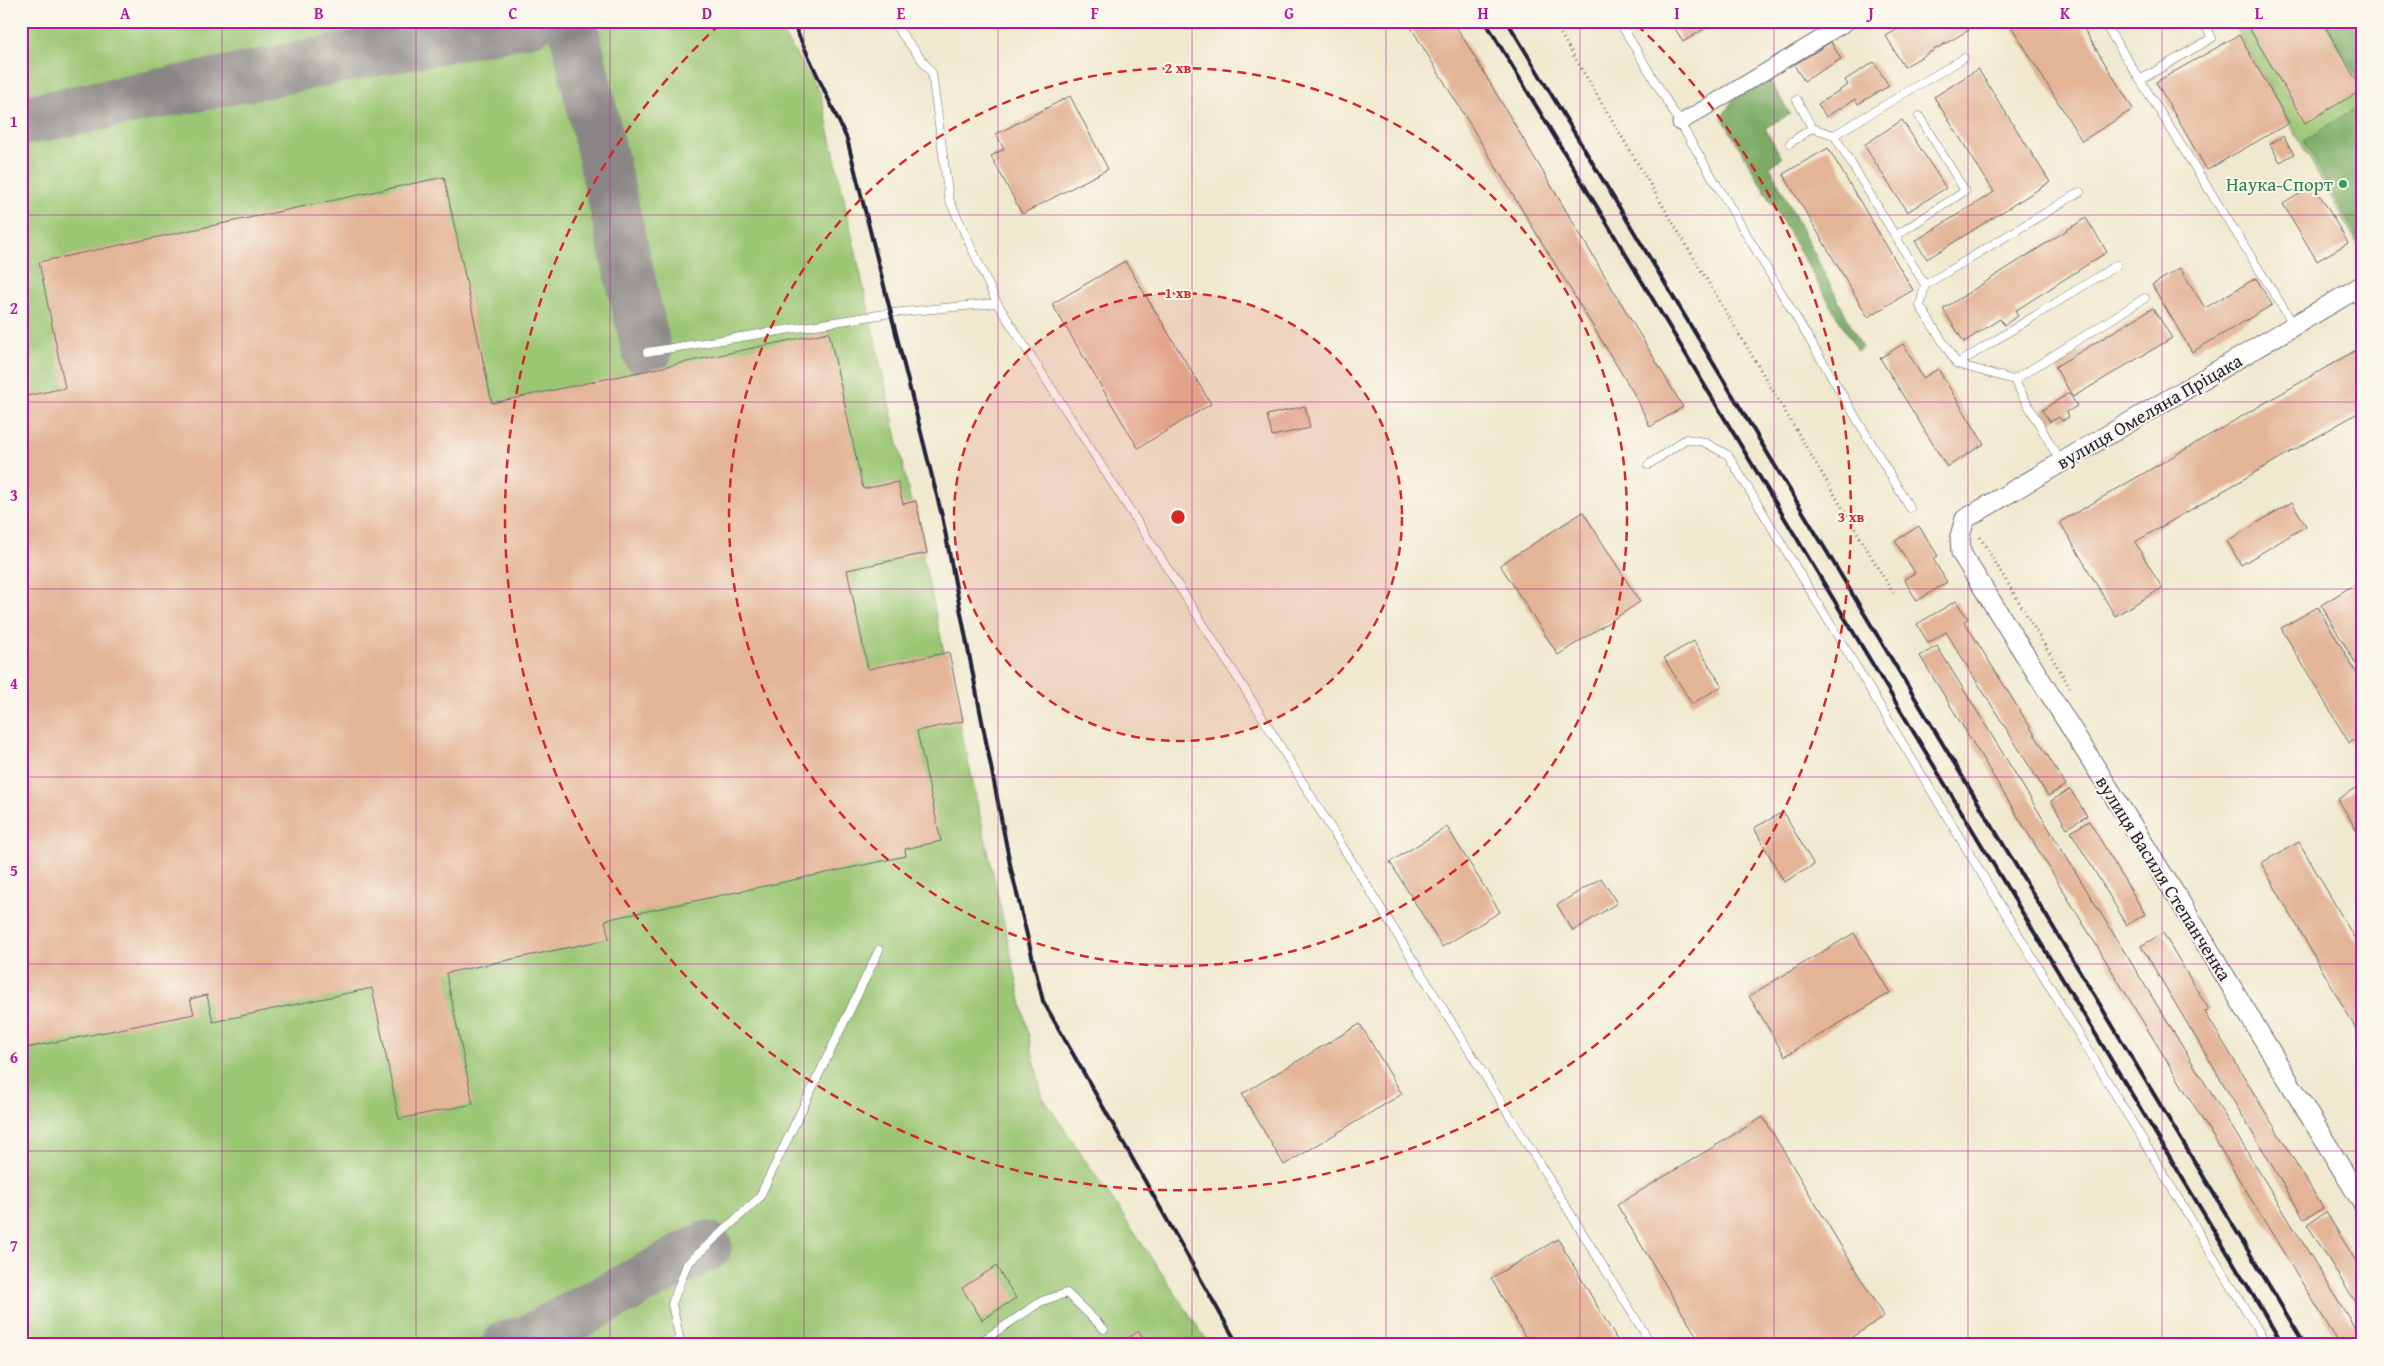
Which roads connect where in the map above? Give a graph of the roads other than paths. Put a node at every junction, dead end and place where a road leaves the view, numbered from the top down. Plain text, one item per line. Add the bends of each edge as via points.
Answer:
1 (892, 21) edge
2 (1619, 21) edge
3 (1849, 21) edge
4 (2103, 21) edge
5 (2203, 21) edge
6 (1964, 58) dead end
7 (2140, 80) junction
8 (1797, 100) dead end
9 (1919, 116) dead end
10 (1680, 123) junction
11 (1812, 128) junction
12 (1834, 135) junction
13 (1790, 143) dead end
14 (2080, 192) dead end
15 (1895, 236) junction
16 (2117, 265) dead end
17 (1925, 285) junction
18 (2363, 285) edge
19 (2145, 298) dead end
20 (997, 303) junction
21 (2294, 325) junction
22 (647, 352) dead end
23 (1958, 364) junction
24 (2014, 380) junction
25 (2061, 463) junction
26 (1648, 464) dead end
27 (1910, 508) dead end
28 (1961, 553) joint
29 (879, 950) dead end
30 (2363, 1204) edge
31 (1104, 1329) dead end
32 (681, 1345) edge
33 (976, 1345) edge
34 (1652, 1345) edge
35 (2266, 1345) edge

1 - 20 lane via 932,73 949,200
2 - 10 lane
3 - 10 street
4 - 7 lane
5 - 7 lane via 2212,38
6 - 12 lane
7 - 21 lane
8 - 11 lane
9 - 15 lane via 1965,191
10 - 27 lane
11 - 12 lane
11 - 13 lane
12 - 15 lane
14 - 17 lane
15 - 17 lane
16 - 23 lane
17 - 23 lane via 1920,306
18 - 21 street, вулиця Омеляна Пріцака
19 - 24 lane
20 - 22 lane via 890,313
20 - 34 lane via 1246,691
21 - 25 street, вулиця Омеляна Пріцака
23 - 24 lane
24 - 25 lane
25 - 28 street, вулиця Омеляна Пріцака via 1966,519 1960,536
26 - 35 lane via 1686,439 1704,442 1728,455
28 - 30 street, вулиця Василя Степанченка via 2179,900
29 - 32 lane via 759,1198 687,1264 672,1304
31 - 33 lane via 1067,1293 1042,1301

